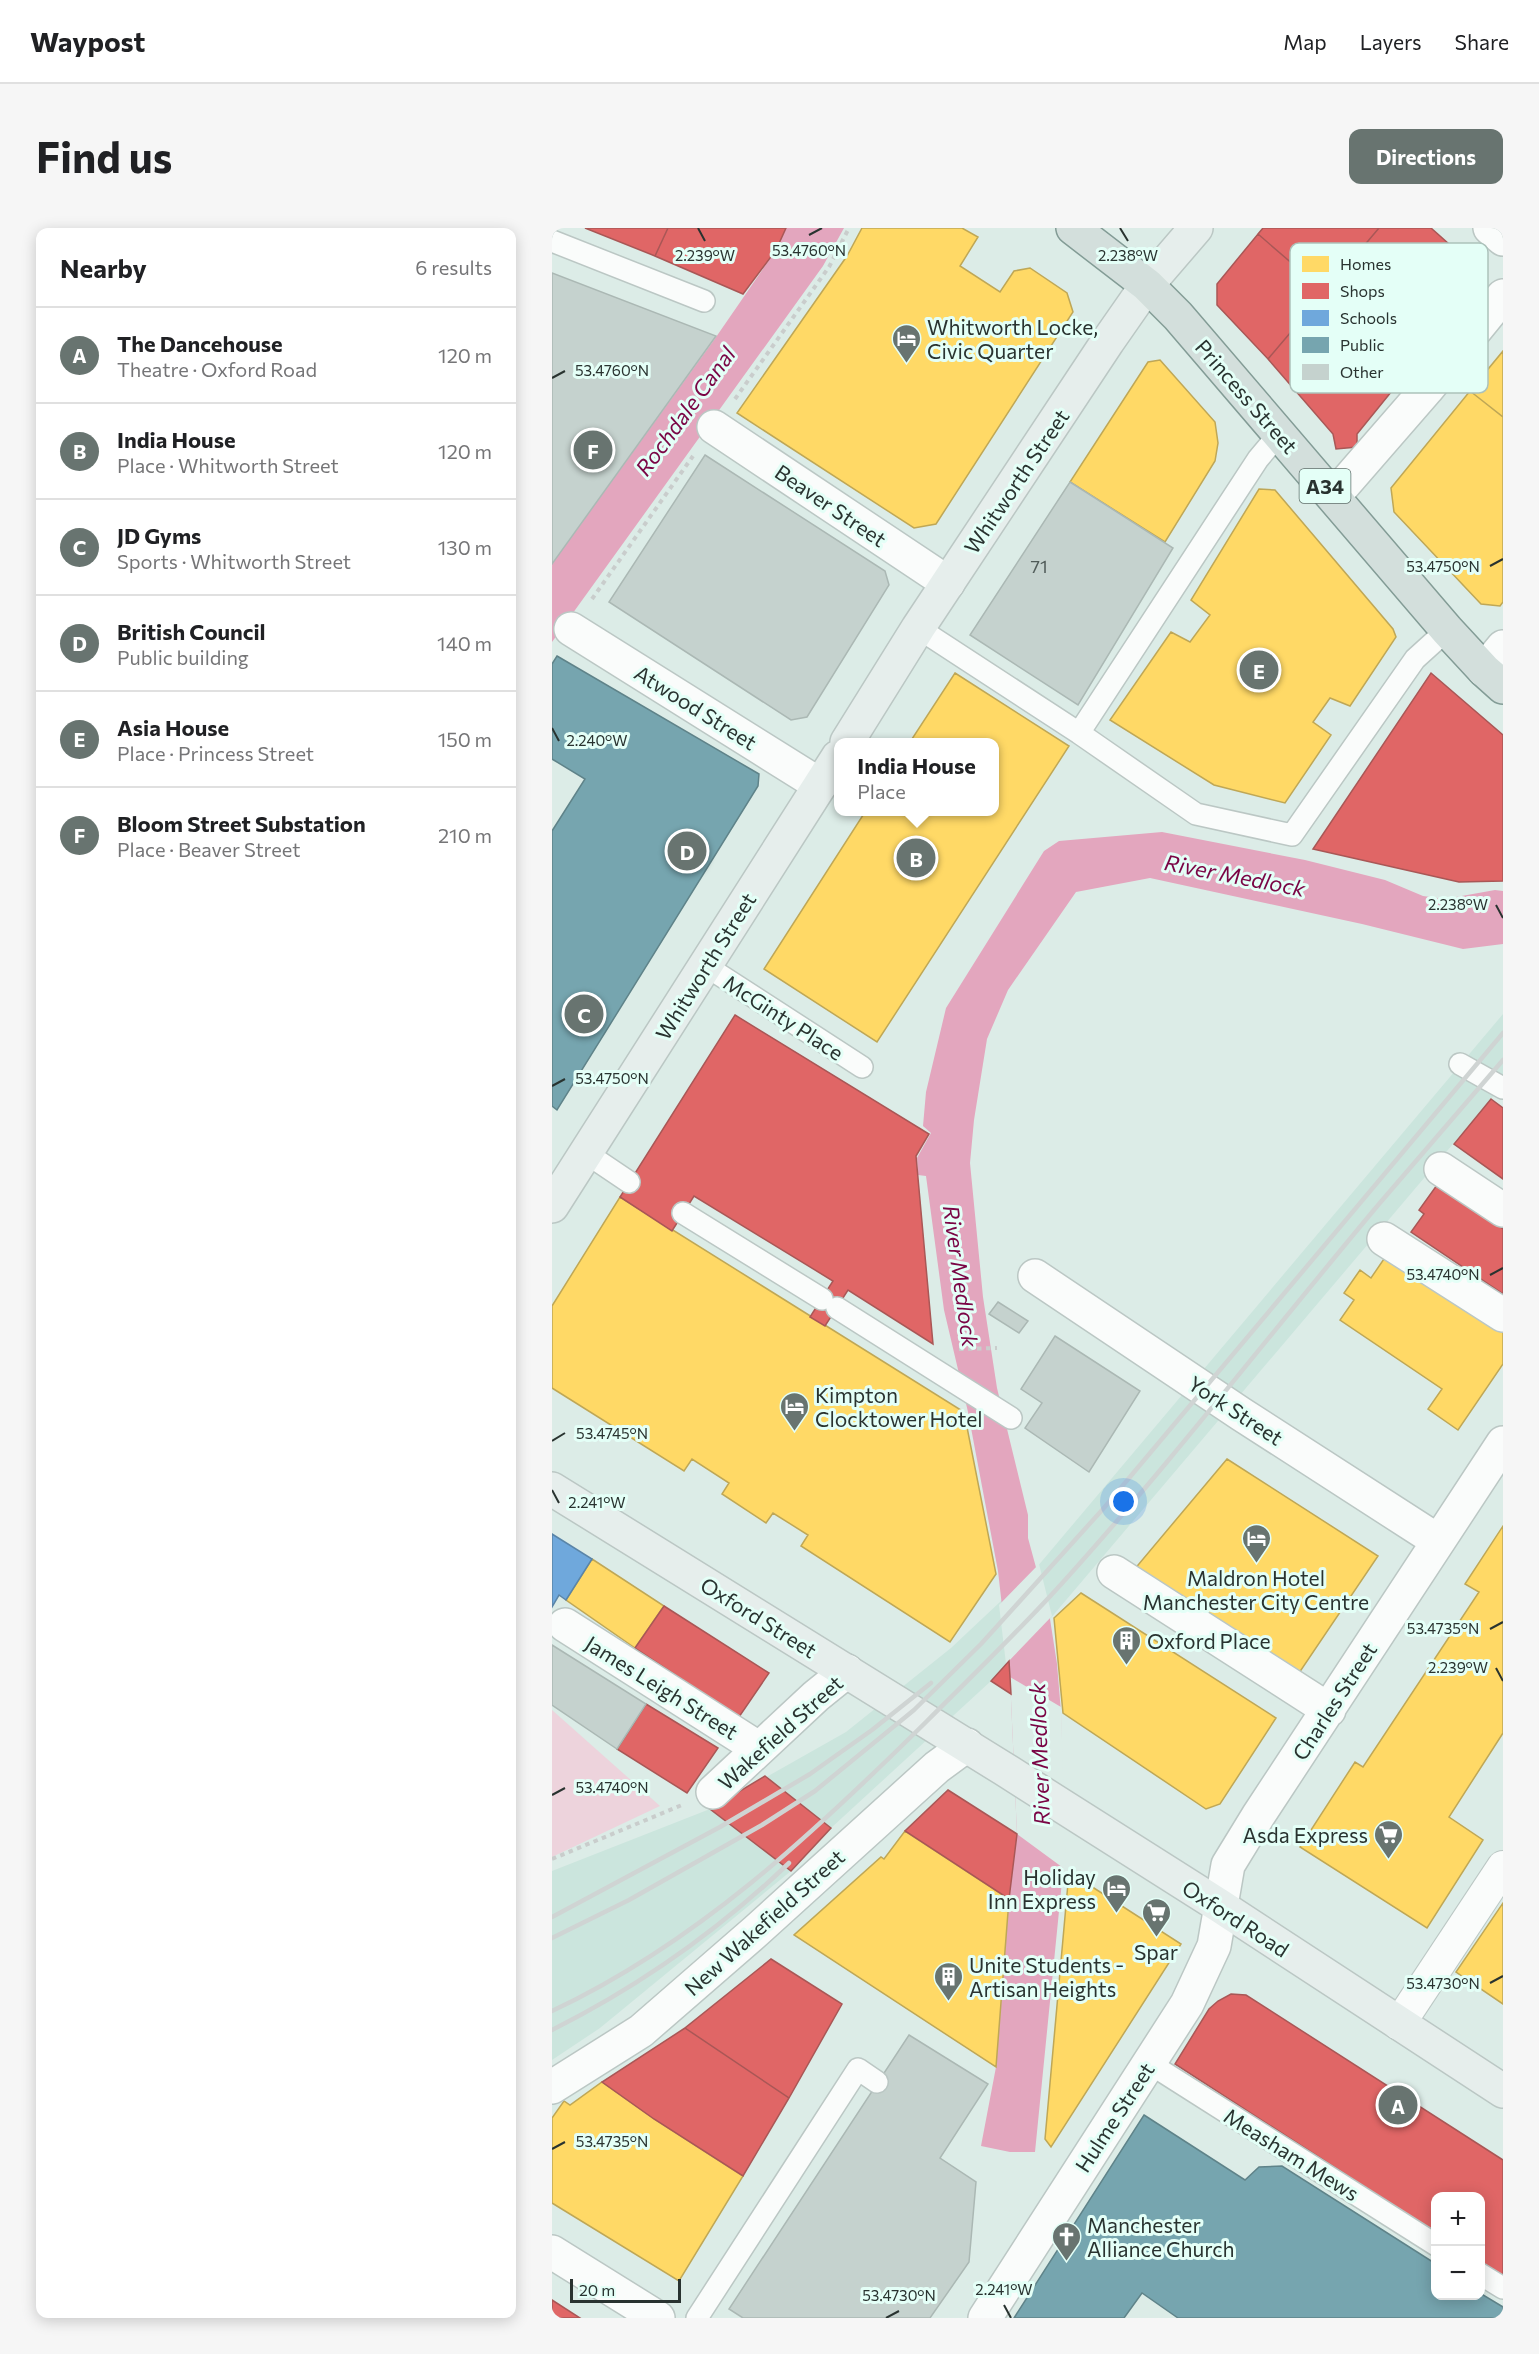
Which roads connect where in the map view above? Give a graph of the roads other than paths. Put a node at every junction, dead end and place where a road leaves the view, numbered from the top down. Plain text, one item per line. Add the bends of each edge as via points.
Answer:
1 (1073, 228) edge
2 (1196, 228) edge
3 (1490, 228) edge
4 (1503, 239) edge
5 (552, 241) edge
6 (1147, 285) junction
7 (1503, 296) edge
8 (704, 301) dead end
9 (1488, 314) edge
10 (1424, 393) edge
11 (714, 427) dead end
12 (1279, 434) junction
13 (1334, 496) junction
14 (948, 583) junction
15 (572, 628) dead end
16 (918, 628) junction
17 (1447, 630) junction
18 (1497, 668) edge
19 (1079, 733) junction
20 (849, 738) edge
21 (834, 763) edge
22 (820, 786) junction
23 (706, 966) junction
24 (1460, 1064) dead end
25 (862, 1066) dead end
26 (1502, 1088) edge
27 (586, 1153) junction
28 (1442, 1168) dead end
29 (629, 1182) dead end
30 (552, 1206) edge
31 (1503, 1210) edge
32 (683, 1214) dead end
33 (1384, 1239) dead end
34 (1035, 1276) dead end
35 (1503, 1316) edge
36 (1011, 1418) dead end
37 (1503, 1443) edge
38 (552, 1489) edge
39 (1438, 1541) junction
40 (1114, 1572) dead end
41 (565, 1625) dead end
42 (847, 1671) junction
43 (1329, 1710) junction
44 (967, 1745) junction
45 (758, 1749) junction
46 (713, 1792) road end
47 (1503, 1867) edge
48 (1220, 1906) junction
49 (1399, 2024) junction
50 (1149, 2063) junction
51 (877, 2082) dead end
52 (552, 2087) edge
53 (1503, 2091) edge
54 (1431, 2242) edge
55 (552, 2252) edge
56 (1485, 2277) edge
57 (1503, 2288) edge
58 (658, 2318) edge
59 (697, 2318) edge
60 (985, 2318) edge

1 - 6 main road, Princess Street / A34
2 - 6 main road, Whitworth Street
3 - 4 street
5 - 8 lane
6 - 12 main road, Princess Street / A34
6 - 14 main road, Whitworth Street
7 - 9 street
10 - 13 street
11 - 14 street, Beaver Street
12 - 13 main road, Princess Street / A34
12 - 19 lane via 1258,459
13 - 17 main road, Princess Street / A34
14 - 16 main road, Whitworth Street
15 - 22 street, Atwood Street
16 - 19 lane
16 - 20 main road, Whitworth Street
17 - 18 main road, Princess Street / A34
17 - 19 lane via 1415,659 1292,835 1196,814
21 - 22 main road, Whitworth Street
22 - 23 main road, Whitworth Street
23 - 25 lane, McGinty Place
23 - 27 main road, Whitworth Street
24 - 26 lane
27 - 29 lane
27 - 30 main road, Whitworth Street
28 - 31 street
32 - 36 lane
33 - 35 street
34 - 39 street, York Street
37 - 39 street, Charles Street
38 - 42 main road, Oxford Street
39 - 43 street, Charles Street
40 - 43 street
41 - 45 street, James Leigh Street
42 - 44 main road, Oxford Street
42 - 45 street, Wakefield Street
43 - 48 street, Charles Street via 1228,1865
44 - 48 main road, Oxford Road
44 - 52 street, New Wakefield Street via 937,1767 641,2031
45 - 46 street, Wakefield Street
47 - 49 street
48 - 49 main road, Oxford Road
48 - 50 street, Hulme Street via 1214,1946 1186,2004
49 - 53 main road, Oxford Road
50 - 54 lane, Measham Mews
50 - 60 street, Hulme Street
51 - 59 lane via 858,2069
55 - 58 street
56 - 57 lane

